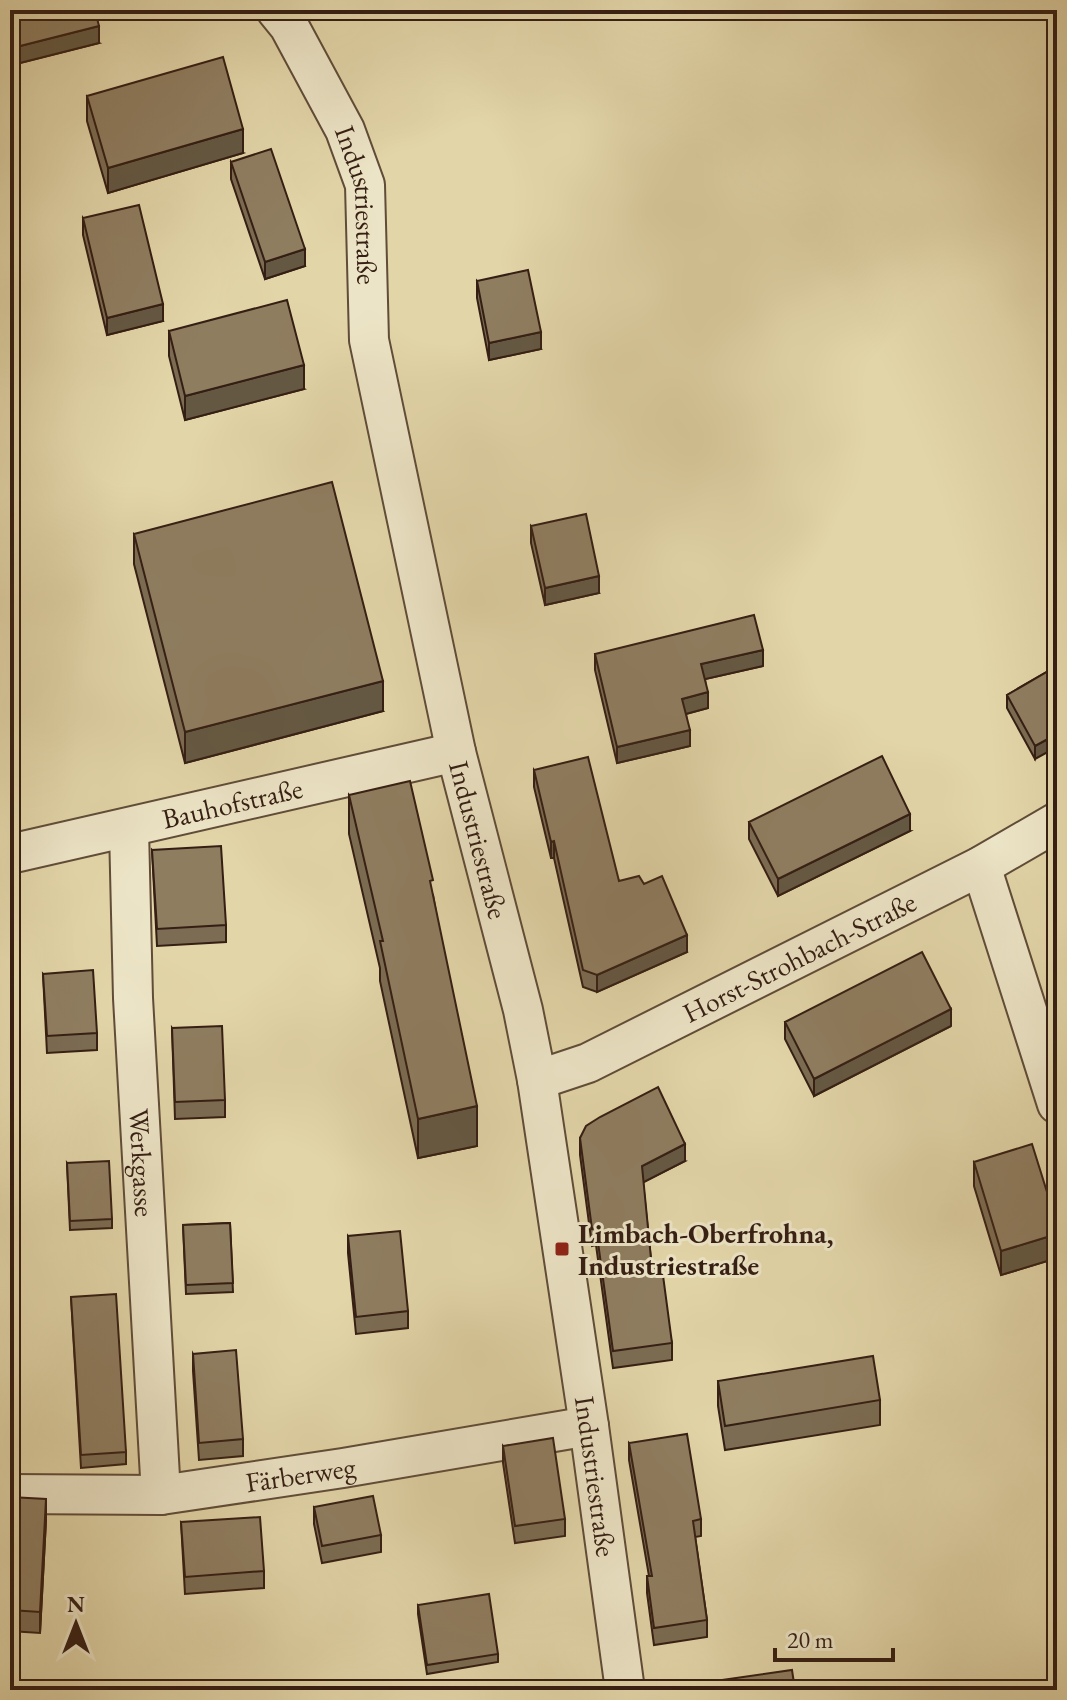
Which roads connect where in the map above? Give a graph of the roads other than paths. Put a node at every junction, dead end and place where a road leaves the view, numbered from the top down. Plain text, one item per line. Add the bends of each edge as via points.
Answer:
1 (276, 10) edge
2 (456, 752) junction
3 (1057, 822) edge
4 (129, 829) junction
5 (10, 854) edge
6 (981, 866) junction
7 (537, 1080) junction
8 (1057, 1104) edge
9 (589, 1426) junction
10 (10, 1494) edge
11 (161, 1495) junction
12 (625, 1690) edge

1 - 2 street, Industriestraße via 345,130 365,185 369,340
2 - 4 street, Bauhofstraße
2 - 7 street, Industriestraße
3 - 6 street, Horst-Strohbach-Straße
4 - 5 street, Bauhofstraße
4 - 11 street, Werkgasse via 133,998
6 - 7 street, Horst-Strohbach-Straße via 588,1063
6 - 8 street
7 - 9 street, Industriestraße
9 - 11 street, Färberweg
9 - 12 street, Industriestraße
10 - 11 street, Färberweg

